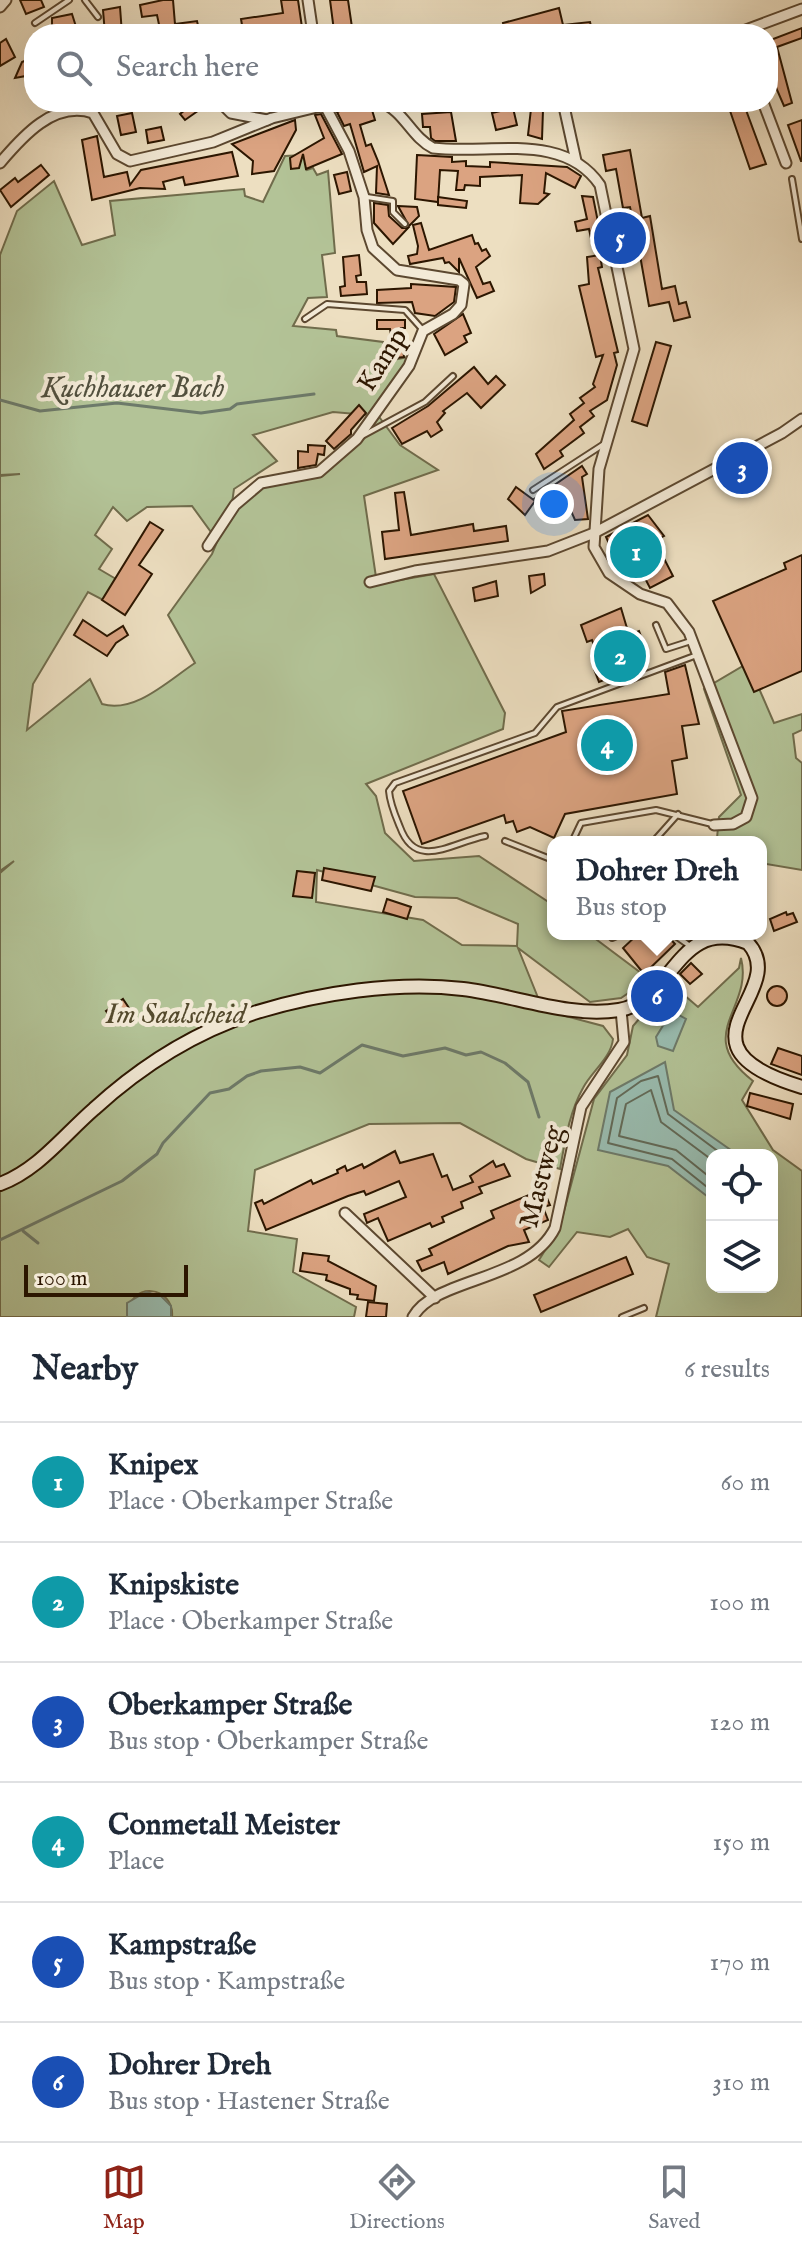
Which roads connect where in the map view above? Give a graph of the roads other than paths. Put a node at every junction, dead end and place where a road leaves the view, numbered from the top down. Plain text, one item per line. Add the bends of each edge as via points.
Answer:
1 (6, 0) edge
2 (69, 0) edge
3 (85, 0) edge
4 (308, 0) edge
5 (0, 7) edge
6 (802, 9) edge
7 (98, 17) dead end
8 (35, 23) dead end
9 (312, 24) edge
10 (763, 24) edge
11 (230, 112) edge
12 (304, 112) edge
13 (329, 112) edge
14 (398, 112) edge
15 (565, 112) edge
16 (767, 112) edge
17 (267, 120) junction
18 (576, 161) junction
19 (0, 163) edge
20 (786, 163) dead end
21 (792, 179) dead end
22 (364, 197) junction
23 (405, 224) dead end
24 (802, 239) edge
25 (305, 319) dead end
26 (423, 331) junction
27 (453, 376) dead end
28 (802, 419) edge
29 (357, 439) junction
30 (606, 443) junction
31 (533, 490) dead end
32 (594, 533) junction
33 (208, 546) dead end
34 (370, 582) dead end
35 (656, 625) dead end
36 (694, 640) junction
37 (699, 654) junction
38 (743, 771) junction
39 (732, 774) dead end
40 (678, 814) junction
41 (714, 825) joint
42 (485, 836) dead end
43 (575, 836) edge
44 (658, 836) edge
45 (505, 841) dead end
46 (547, 858) edge
47 (681, 940) edge
48 (710, 940) edge
49 (736, 940) edge
50 (692, 948) junction
51 (621, 1010) junction
52 (802, 1087) edge
53 (0, 1184) edge
54 (345, 1213) dead end
55 (435, 1298) junction
56 (644, 1308) dead end
57 (413, 1317) edge
58 (622, 1317) edge

1 - 5 street
2 - 8 lane
3 - 7 lane
4 - 9 street
6 - 10 street
11 - 17 street
12 - 17 street
13 - 22 street, Kamp
14 - 18 street via 433,148 553,151
15 - 18 street
16 - 20 street
17 - 19 street via 213,142 130,161 117,154 93,113 70,112 31,129
18 - 30 street via 600,185 634,349
21 - 24 lane
22 - 23 lane via 393,201 393,212
22 - 26 street, Kamp via 373,248 390,266 464,284 464,296 453,314
25 - 26 lane via 327,304 345,303 405,310
26 - 29 street, Kamp via 409,366
27 - 29 lane via 425,402
28 - 32 street
29 - 33 street, Kamp via 319,472 261,483 235,505
30 - 31 lane
30 - 32 street
32 - 34 street via 548,551
32 - 36 street via 594,547 609,573 672,607
35 - 36 lane via 666,649
36 - 37 street
37 - 38 street
37 - 42 lane via 557,707 535,733 395,783 389,791 405,842 414,851 424,853
38 - 39 lane
38 - 41 street via 751,810 733,824
40 - 41 lane
40 - 43 lane via 656,810 581,823
40 - 44 lane
45 - 46 lane
47 - 50 lane
48 - 50 main road
49 - 52 main road via 755,951 759,973 739,1017 737,1048 758,1072
50 - 51 main road via 649,992
51 - 53 main road via 415,987 254,1013 146,1068 28,1170
51 - 55 street, Mastweg via 624,1042 581,1107 550,1238 532,1256
54 - 55 street
55 - 57 street, Mastweg
56 - 58 lane

